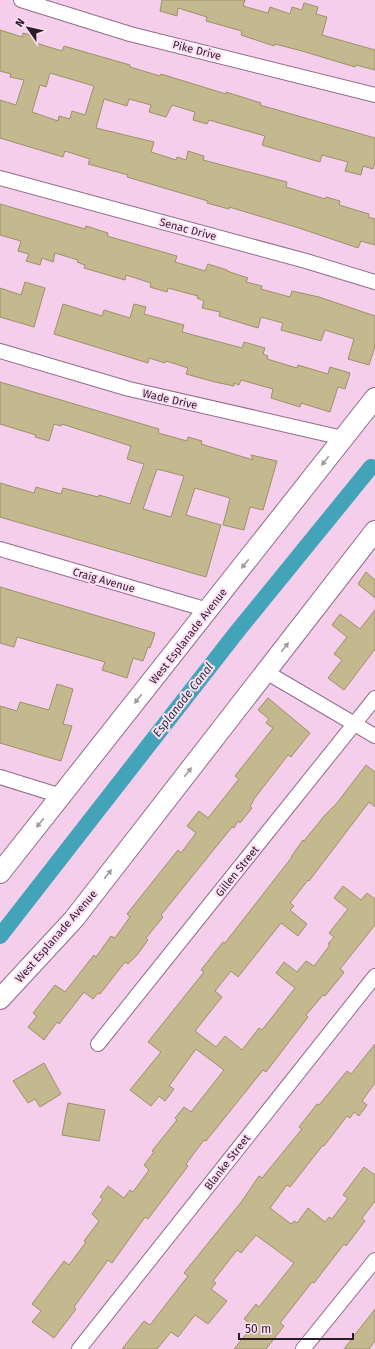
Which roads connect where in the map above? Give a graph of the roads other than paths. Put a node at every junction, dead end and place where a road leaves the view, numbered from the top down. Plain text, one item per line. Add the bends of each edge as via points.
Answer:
1 (21, 0) edge
2 (375, 95) edge
3 (0, 178) edge
4 (375, 282) edge
5 (0, 351) edge
6 (375, 398) edge
7 (368, 414) edge
8 (343, 438) junction
9 (375, 531) edge
10 (0, 549) edge
11 (208, 610) junction
12 (266, 672) junction
13 (375, 698) edge
14 (355, 723) junction
15 (375, 736) edge
16 (0, 777) edge
17 (61, 796) junction
18 (0, 873) edge
19 (375, 976) edge
20 (0, 999) edge
21 (98, 1044) dead end
22 (375, 1260) edge
23 (79, 1349) edge
24 (303, 1349) edge

1 - 2 street, Pike Drive via 130,34
3 - 4 street, Senac Drive
5 - 8 street, Wade Drive via 130,389
6 - 7 main road, West Esplanade Avenue
7 - 8 main road, West Esplanade Avenue
8 -> 11 main road, West Esplanade Avenue
12 -> 9 main road, West Esplanade Avenue
10 - 11 street, Craig Avenue
11 -> 17 main road, West Esplanade Avenue
12 - 14 street
20 -> 12 main road, West Esplanade Avenue via 74,919
13 - 14 street, Gillen Street
14 - 15 street
14 - 21 street, Gillen Street
16 - 17 street
17 -> 18 main road, West Esplanade Avenue
19 - 23 street, Blanke Street
22 - 24 street

